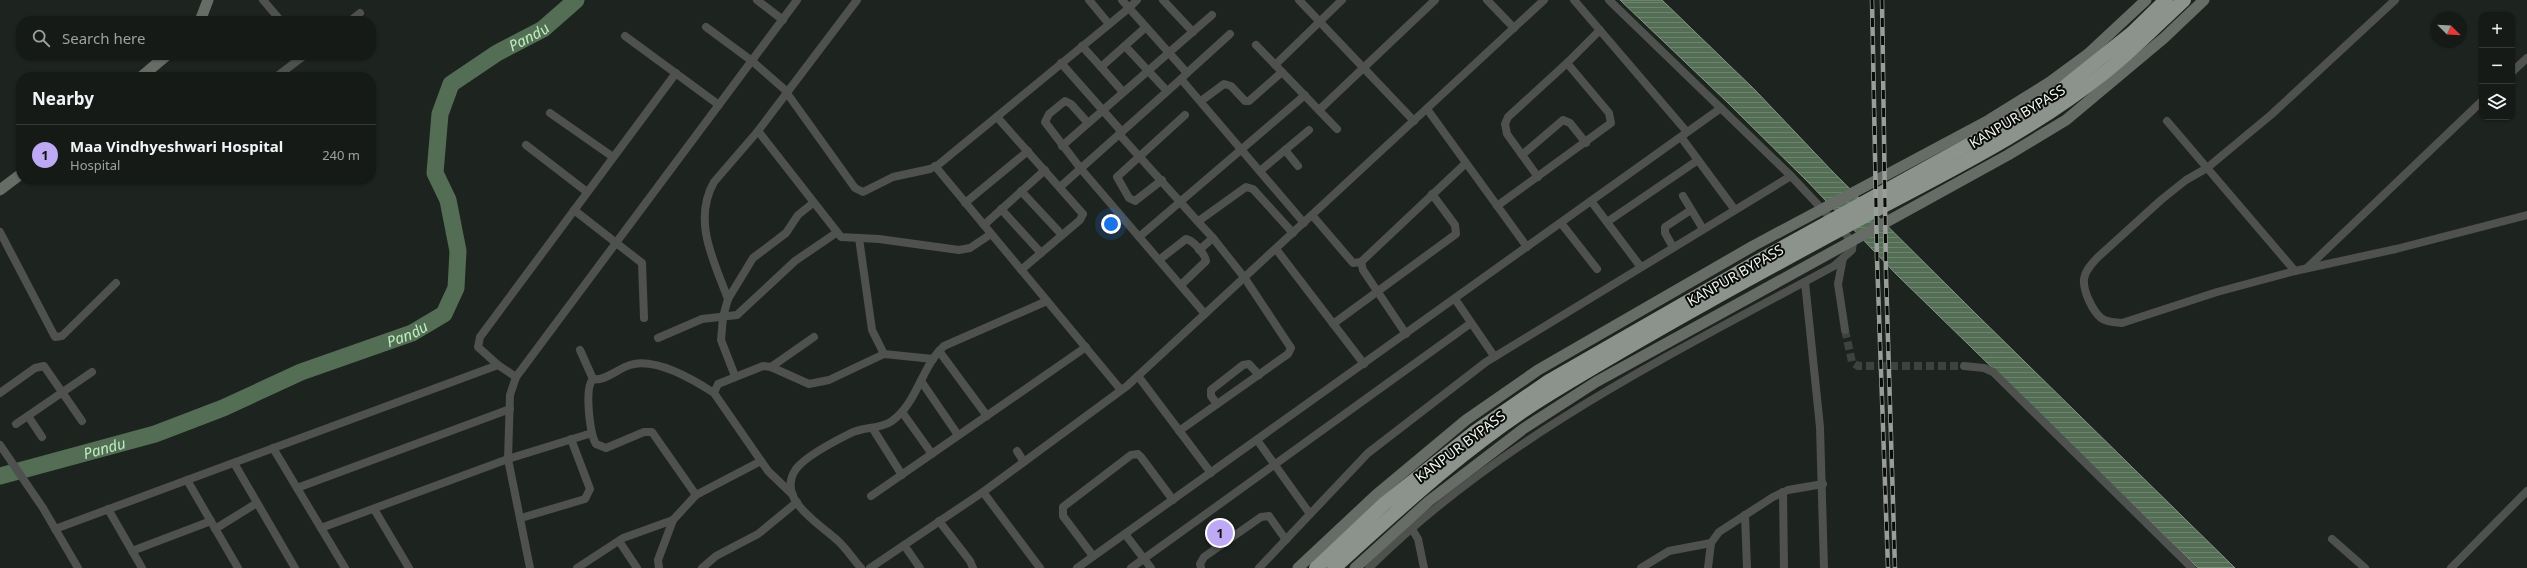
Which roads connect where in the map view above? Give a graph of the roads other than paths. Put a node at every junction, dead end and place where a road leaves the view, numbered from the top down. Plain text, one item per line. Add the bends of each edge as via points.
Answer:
1 (208, 0) edge
2 (263, 0) edge
3 (757, 0) edge
4 (797, 0) edge
5 (857, 0) edge
6 (1089, 0) edge
7 (1122, 0) edge
8 (1137, 0) edge
9 (1163, 0) edge
10 (1299, 0) edge
11 (1342, 0) edge
12 (1435, 0) edge
13 (1487, 0) edge
14 (1544, 0) edge
15 (1574, 0) edge
16 (1609, 0) edge
17 (2146, 0) edge
18 (2166, 0) edge
19 (2184, 0) edge
20 (2204, 0) edge
21 (2395, 0) edge
22 (1129, 8) junction
23 (360, 13) dead end
24 (1212, 15) dead end
25 (202, 16) edge
26 (277, 16) edge
27 (356, 16) edge
28 (783, 20) junction
29 (1320, 22) junction
30 (1109, 24) junction
31 (706, 27) dead end
32 (1146, 27) junction
33 (1514, 28) junction
34 (1600, 30) junction
35 (1193, 32) junction
36 (1230, 34) dead end
37 (625, 36) dead end
38 (1256, 45) dead end
39 (1082, 46) junction
40 (1125, 46) junction
41 (1169, 53) junction
42 (2527, 58) edge
43 (161, 60) edge
44 (298, 60) edge
45 (752, 61) junction
46 (1061, 63) junction
47 (1567, 63) junction
48 (1275, 65) junction
49 (1101, 68) junction
50 (1364, 68) junction
51 (2515, 69) edge
52 (1148, 71) junction
53 (147, 72) edge
54 (283, 72) edge
55 (1282, 72) junction
56 (676, 73) junction
57 (1184, 76) junction
58 (1167, 91) junction
59 (1123, 92) junction
60 (787, 94) junction
61 (1305, 95) junction
62 (1201, 101) junction
63 (2479, 104) edge
64 (720, 105) junction
65 (1721, 108) junction
66 (1427, 109) junction
67 (1102, 110) junction
68 (1319, 110) junction
69 (550, 113) dead end
70 (1185, 114) dead end
71 (997, 116) junction
72 (1414, 121) junction
73 (2167, 121) dead end
74 (1088, 123) junction
75 (1337, 129) dead end
76 (1309, 130) dead end
77 (758, 131) junction
78 (1120, 133) junction
79 (1684, 135) junction
80 (1997, 138) junction
81 (1586, 143) junction
82 (526, 145) dead end
83 (1062, 146) junction
84 (1242, 149) junction
85 (1285, 150) junction
86 (1028, 151) junction
87 (1522, 155) junction
88 (1139, 156) junction
89 (613, 157) junction
90 (1698, 160) junction
91 (1466, 163) junction
92 (935, 166) junction
93 (1298, 166) dead end
94 (2207, 168) junction
95 (1081, 169) junction
96 (1045, 170) junction
97 (1260, 171) junction
98 (1791, 176) junction
99 (1538, 177) junction
100 (16, 178) edge
101 (1162, 180) junction
102 (1060, 187) junction
103 (0, 190) edge
104 (1021, 191) junction
105 (587, 192) junction
106 (1432, 194) junction
107 (1683, 196) dead end
108 (1181, 201) junction
109 (1591, 201) junction
110 (813, 203) junction
111 (965, 203) junction
112 (1497, 206) junction
113 (1001, 209) junction
114 (1822, 209) junction
115 (574, 210) junction
116 (1691, 210) junction
117 (1735, 210) junction
118 (1312, 215) junction
119 (2527, 215) edge
120 (1607, 222) junction
121 (1304, 223) junction
122 (1561, 223) junction
123 (1200, 224) junction
124 (984, 226) junction
125 (1704, 229) junction
126 (0, 232) edge
127 (1293, 233) junction
128 (836, 234) junction
129 (991, 234) junction
130 (1062, 235) junction
131 (1139, 237) junction
132 (859, 238) junction
133 (1212, 238) junction
134 (617, 242) junction
135 (1527, 247) junction
136 (1673, 247) junction
137 (1276, 248) junction
138 (1199, 250) junction
139 (1041, 253) junction
140 (1843, 258) junction
141 (1159, 260) junction
142 (1361, 262) junction
143 (1640, 266) junction
144 (2306, 268) junction
145 (1597, 269) dead end
146 (1021, 270) junction
147 (2295, 271) junction
148 (1244, 277) junction
149 (1805, 282) junction
150 (116, 283) dead end
151 (1180, 285) junction
152 (1378, 291) junction
153 (728, 299) junction
154 (1455, 299) junction
155 (1047, 301) junction
156 (1205, 314) junction
157 (722, 317) junction
158 (644, 318) dead end
159 (1333, 324) junction
160 (1471, 324) junction
161 (1844, 330) tunnel mouth
162 (1406, 334) junction
163 (814, 337) dead end
164 (658, 338) dead end
165 (1086, 347) junction
166 (580, 350) dead end
167 (939, 351) junction
168 (884, 354) junction
169 (1494, 356) junction
170 (933, 359) junction
171 (1364, 364) junction
172 (498, 365) junction
173 (1964, 366) tunnel mouth
174 (771, 367) junction
175 (92, 372) dead end
176 (1259, 375) junction
177 (735, 376) junction
178 (1138, 376) junction
179 (516, 377) junction
180 (592, 379) junction
181 (921, 381) junction
182 (1122, 390) junction
183 (63, 392) junction
184 (0, 393) edge
185 (714, 393) junction
186 (1217, 404) junction
187 (510, 409) junction
188 (902, 412) junction
189 (28, 416) junction
190 (987, 416) junction
191 (82, 421) dead end
192 (16, 424) dead end
193 (873, 429) junction
194 (1179, 431) junction
195 (592, 433) junction
196 (958, 436) junction
197 (42, 437) dead end
198 (571, 439) junction
199 (1257, 440) junction
200 (0, 445) edge
201 (273, 448) junction
202 (1017, 451) dead end
203 (932, 454) junction
204 (508, 458) junction
205 (760, 461) junction
206 (1024, 462) junction
207 (234, 463) junction
208 (1274, 463) junction
209 (1211, 473) junction
210 (902, 475) junction
211 (187, 480) junction
212 (1823, 484) junction
213 (297, 488) junction
214 (2527, 491) edge
215 (983, 492) junction
216 (1783, 492) junction
217 (696, 495) junction
218 (871, 496) dead end
219 (795, 499) junction
220 (1173, 500) junction
221 (257, 503) junction
222 (108, 509) junction
223 (374, 509) junction
224 (1310, 514) junction
225 (1745, 515) junction
226 (521, 518) junction
227 (673, 520) junction
228 (939, 521) junction
229 (213, 525) junction
230 (321, 528) junction
231 (55, 529) junction
232 (1412, 529) junction
233 (1125, 534) junction
234 (2332, 539) dead end
235 (1286, 540) junction
236 (619, 541) junction
237 (1711, 543) junction
238 (904, 545) junction
239 (132, 551) junction
240 (1093, 556) junction
241 (1144, 559) junction
242 (1313, 562) edge
243 (78, 568) edge
244 (142, 568) edge
245 (238, 568) edge
246 (295, 568) edge
247 (345, 568) edge
248 (409, 568) edge
249 (530, 568) edge
250 (577, 568) edge
251 (636, 568) edge
252 (659, 568) edge
253 (702, 568) edge
254 (861, 568) edge
255 (870, 568) edge
256 (920, 568) edge
257 (973, 568) edge
258 (1040, 568) edge
259 (1077, 568) edge
260 (1131, 568) edge
261 (1152, 568) edge
262 (1201, 568) edge
263 (1259, 568) edge
264 (1298, 568) edge
265 (1334, 568) edge
266 (1355, 568) edge
267 (1369, 568) edge
268 (1424, 568) edge
269 (1640, 568) edge
270 (1708, 568) edge
271 (1747, 568) edge
272 (1784, 568) edge
273 (1824, 568) edge
274 (2192, 568) edge
275 (2364, 568) edge
276 (2451, 568) edge

1 - 25 main road
2 - 26 street
3 - 28 street
4 - 28 street
5 - 60 street
6 - 30 street
7 - 22 street
8 - 22 street
9 - 35 street
10 - 29 street
11 - 29 street
12 - 50 street
13 - 33 street
14 - 33 street
15 - 34 street
16 - 65 street
17 - 80 main road via 2088,54 2050,82
18 - 80 highway, KANPUR BYPASS via 2092,67
19 - 80 highway, KANPUR BYPASS via 2104,73 2059,106
20 - 80 main road via 2164,38 2066,120
21 - 94 street via 2272,114
22 - 30 street
22 - 32 street
23 - 27 street
24 - 35 street
28 - 45 street
29 - 48 street
29 - 50 street
30 - 39 street
31 - 45 street
32 - 40 street
32 - 41 street
33 - 66 street
34 - 47 street
34 - 79 street
35 - 41 street
36 - 57 street
37 - 56 street
38 - 48 street
39 - 46 street
39 - 49 street
40 - 49 street
40 - 52 street
41 - 52 street
41 - 57 street
42 - 51 street
43 - 53 main road
44 - 54 street
45 - 60 street
45 - 64 street
46 - 67 street
46 - 71 street
47 - 81 street via 1611,118 1606,128
47 - 87 street via 1508,117 1505,124 1507,134
48 - 55 street
49 - 59 street
50 - 68 street
50 - 72 street
52 - 58 street
52 - 59 street
55 - 61 street
55 - 62 street via 1249,101 1245,101 1231,86 1224,84
56 - 64 street
56 - 89 street
57 - 58 street
57 - 62 street
58 - 78 street
59 - 67 street
60 - 77 street
60 - 92 street via 859,191 863,192 893,177
61 - 68 street
61 - 84 street
62 - 84 street
63 - 144 street
64 - 134 street
65 - 79 street
65 - 98 street
66 - 72 street
66 - 91 street
67 - 74 street
67 - 78 street
68 - 75 street
69 - 89 street
70 - 88 street
71 - 86 street
71 - 92 street
72 - 118 street
73 - 94 street
74 - 83 street
74 - 83 street via 1071,104 1065,101 1061,103 1045,122
76 - 85 street
77 - 110 street
77 - 153 street via 714,182 703,214 708,244
78 - 88 street
78 - 95 street
79 - 90 street
79 - 109 street
80 - 114 main road
80 - 242 highway, KANPUR BYPASS via 1760,260 1549,381 1475,432
80 - 265 highway, KANPUR BYPASS via 1550,394 1483,439 1393,514
80 - 266 main road via 1523,429 1429,501
81 - 87 street via 1570,123 1563,120
81 - 99 street
82 - 105 street
83 - 95 street
84 - 97 street
84 - 108 street
85 - 93 street
85 - 97 street
86 - 96 street
86 - 111 street
87 - 99 street
88 - 101 street
88 - 101 street via 1117,177 1129,198 1138,200
89 - 105 street
90 - 117 street
90 - 120 street
91 - 106 street
91 - 112 street
92 - 111 street
94 - 147 street
94 - 147 street via 2186,180 2161,200 2088,268 2084,278 2086,293 2101,317 2110,322 2122,323 2217,292
95 - 102 street
95 - 131 street
96 - 102 street
96 - 104 street
97 - 121 street
98 - 114 street
98 - 117 street
99 - 112 street
100 - 103 main road
101 - 108 street
102 - 130 street via 1083,214 1080,220
104 - 113 street
104 - 130 street
105 - 115 street
106 - 142 street
106 - 152 street via 1454,225 1456,234
107 - 116 street
108 - 123 street
108 - 131 street
109 - 120 street
109 - 122 street
110 - 128 street
110 - 153 street via 798,215 786,234 753,258
111 - 124 street
112 - 135 street
113 - 124 street
113 - 139 street
114 - 140 street via 1853,242 1852,250
114 - 242 main road via 1538,370 1466,420 1376,495
115 - 134 street
115 - 172 street via 478,341 480,352
116 - 125 street
116 - 136 street via 1664,227
117 - 125 street
118 - 121 street
118 - 142 street via 1353,262
119 - 144 street via 2396,249
120 - 143 street
121 - 127 street
122 - 135 street
122 - 145 street
123 - 127 street via 1200,220 1249,187
123 - 133 street
124 - 129 street
125 - 136 street
126 - 150 street via 55,336 62,336
127 - 137 street
128 - 132 street via 841,237
128 - 157 street via 795,261 737,315
129 - 132 street via 970,248 960,250
129 - 146 street
130 - 139 street
131 - 141 street
132 - 168 street via 872,330
133 - 138 street
133 - 148 street
134 - 158 street via 642,263
134 - 179 street
135 - 154 street
136 - 143 street
137 - 148 street
137 - 159 street
138 - 141 street via 1186,239
138 - 151 street via 1206,261
139 - 146 street
140 - 149 street
140 - 161 street via 1838,284
141 - 151 street
142 - 152 street via 1363,270
143 - 169 street
144 - 147 street
146 - 155 street
148 - 156 street
148 - 176 street via 1292,348 1288,354
149 - 212 street
149 - 232 street via 1594,398 1487,468
151 - 156 street
152 - 159 street
152 - 162 street
153 - 157 street
154 - 160 street
154 - 162 street
155 - 165 street
155 - 167 street via 944,346
156 - 178 street
157 - 164 street via 702,319
157 - 177 street via 722,348
159 - 171 street
160 - 169 street
160 - 208 street
162 - 171 street
163 - 174 street
165 - 182 street
165 - 190 street
166 - 180 street
167 - 170 street
167 - 190 street
168 - 170 street
168 - 174 street via 819,383 802,382
169 - 224 street via 1368,452
170 - 181 street
171 - 199 street
172 - 179 street
172 - 201 street
173 - 274 street via 1984,368 1993,372
174 - 177 street via 763,366
175 - 183 street
176 - 186 street
176 - 186 street via 1249,364 1244,365 1211,390 1211,396
177 - 185 street via 718,384
178 - 182 street
178 - 194 street
179 - 187 street via 510,395
180 - 185 street via 599,380 629,365 644,364 679,373
180 - 195 street via 588,390
181 - 188 street
181 - 196 street
182 - 206 street
183 - 184 street via 48,369 40,366
183 - 189 street
183 - 191 street
185 - 205 street
186 - 194 street
187 - 204 street
187 - 213 street
188 - 193 street via 892,421
188 - 203 street
189 - 192 street
189 - 197 street
190 - 196 street
193 - 210 street
193 - 219 street via 850,433 796,468 791,481
194 - 209 street
195 - 198 street
195 - 217 street via 596,444 606,448 644,432 652,432
196 - 203 street
198 - 204 street
198 - 226 street via 590,488 585,499
199 - 208 street
199 - 209 street
200 - 231 street
201 - 207 street
201 - 213 street
202 - 206 street
203 - 210 street
204 - 223 street
204 - 226 street
205 - 217 street
205 - 219 street
206 - 215 street
207 - 211 street
207 - 221 street
208 - 224 street
208 - 241 street
209 - 220 street
210 - 218 street
211 - 222 street
211 - 229 street
212 - 216 street
212 - 273 street
213 - 230 street
214 - 276 street
215 - 228 street
215 - 258 street
216 - 225 street
216 - 272 street
217 - 227 street
219 - 253 street via 758,534 716,556
219 - 254 street via 811,520 838,540
220 - 233 street
220 - 240 street via 1141,457 1138,454 1131,455 1063,508 1063,516
221 - 229 street
221 - 246 street
222 - 231 street
222 - 239 street
223 - 230 street
223 - 248 street
224 - 235 street
225 - 237 street via 1719,532
225 - 271 street
226 - 249 street
227 - 236 street
227 - 252 street via 658,560
228 - 238 street
228 - 257 street
229 - 239 street
229 - 245 street
230 - 247 street
231 - 243 street
232 - 267 street
232 - 268 street via 1418,539
233 - 240 street
233 - 241 street
234 - 275 street
235 - 262 street via 1272,519 1268,516 1261,517 1204,557 1200,564
235 - 263 street
236 - 250 street
236 - 251 street
237 - 269 street via 1670,551
237 - 270 street
238 - 255 street
238 - 256 street
239 - 244 street
240 - 259 street
241 - 260 street
241 - 261 street
242 - 264 main road

